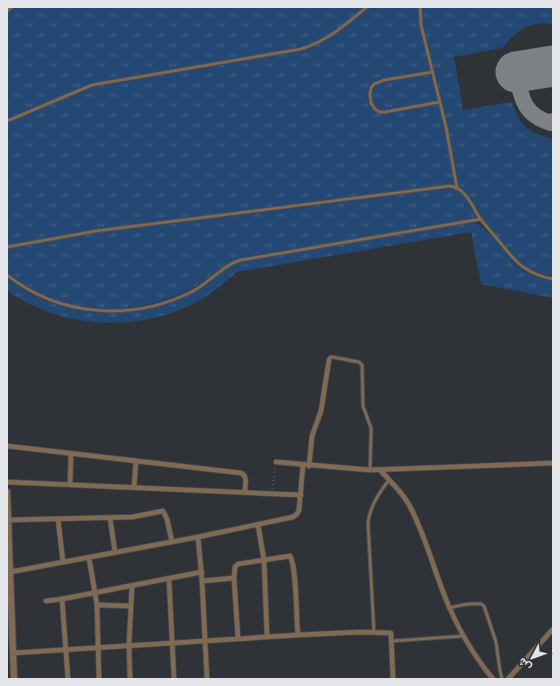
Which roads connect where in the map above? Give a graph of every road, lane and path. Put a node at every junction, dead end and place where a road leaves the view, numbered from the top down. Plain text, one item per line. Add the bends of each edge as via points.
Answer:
1 (12, 7) edge
2 (367, 7) edge
3 (420, 7) edge
4 (7, 11) edge
5 (433, 72) junction
6 (440, 102) junction
7 (7, 121) edge
8 (457, 188) junction
9 (480, 219) junction
10 (7, 247) edge
11 (7, 275) edge
12 (553, 279) edge
13 (329, 360) joint
14 (7, 446) edge
15 (71, 454) junction
16 (136, 461) junction
17 (276, 462) joint
18 (553, 463) edge
19 (303, 465) junction
20 (309, 466) junction
21 (370, 470) junction
22 (380, 470) junction
23 (389, 480) junction
24 (7, 482) edge
25 (70, 484) junction
26 (134, 487) junction
27 (266, 488) dead end
28 (245, 491) junction
29 (7, 492) edge
30 (301, 495) junction
31 (110, 518) junction
32 (58, 519) junction
33 (8, 520) junction
34 (258, 525) junction
35 (8, 532) edge
36 (198, 537) junction
37 (172, 542) junction
38 (115, 552) junction
39 (89, 558) junction
40 (264, 560) junction
41 (63, 562) junction
42 (10, 572) junction
43 (202, 572) junction
44 (234, 578) junction
45 (170, 579) junction
46 (202, 581) junction
47 (132, 586) junction
48 (96, 592) junction
49 (62, 599) junction
50 (46, 601) dead end
51 (98, 605) junction
52 (131, 606) junction
53 (450, 608) junction
54 (553, 629) edge
55 (374, 633) junction
56 (298, 635) junction
57 (267, 636) junction
58 (464, 636) junction
59 (238, 638) junction
60 (204, 641) junction
61 (392, 641) junction
62 (172, 644) junction
63 (129, 645) junction
64 (98, 647) junction
65 (66, 649) junction
66 (13, 653) junction
67 (14, 679) edge
68 (68, 679) edge
69 (99, 679) edge
70 (130, 679) edge
71 (174, 679) edge
72 (207, 679) edge
73 (393, 679) edge
74 (493, 679) edge
75 (502, 679) edge
76 (508, 679) edge

1 - 4 lane
2 - 7 lane via 317,44 301,49 92,85
3 - 5 lane via 420,25
5 - 6 lane
5 - 6 lane via 379,81 371,88 371,103 375,109 385,112
6 - 8 lane
8 - 9 lane
8 - 10 lane via 442,186 96,231
9 - 11 lane via 241,260 230,264 191,292 159,304 128,311 96,311 71,306 40,296
9 - 12 lane via 518,264 531,273
13 - 20 street via 321,411 312,436
13 - 21 lane via 332,357 359,362 362,365 363,406 371,435
14 - 15 street
15 - 16 street
15 - 25 street
16 - 26 street
16 - 28 street via 242,473 246,477
17 - 19 street
17 - 27 path via 273,489
18 - 22 street
19 - 20 street
19 - 30 street
20 - 21 street
21 - 22 street
22 - 23 street
23 - 53 street via 411,510
23 - 55 lane via 375,500 368,523
24 - 25 street
25 - 26 street
26 - 28 street
28 - 30 street
29 - 33 street
30 - 34 street via 299,510 295,516
31 - 32 street
31 - 37 street via 163,511 168,519
31 - 38 street
32 - 33 street
32 - 41 street
33 - 35 street
34 - 36 street
34 - 40 street
35 - 42 street
36 - 37 street
36 - 43 street
37 - 38 street
38 - 39 street
39 - 41 street
39 - 48 street
40 - 44 street via 237,564 234,568
40 - 56 street via 288,556 292,558
40 - 57 street
41 - 42 street
42 - 66 street
43 - 45 street
43 - 46 street
44 - 46 street
44 - 59 street
45 - 47 street
45 - 62 street
46 - 60 street
47 - 48 street
47 - 52 street
48 - 49 street
48 - 51 street
49 - 50 street
49 - 65 street
51 - 52 street
51 - 64 street
52 - 63 street
53 - 58 street
53 - 75 lane via 472,604 484,606 496,642
54 - 76 street
55 - 56 street
55 - 61 street via 391,633
56 - 57 street
57 - 59 street
58 - 61 lane
58 - 74 street
59 - 60 street
60 - 62 street
60 - 72 street
61 - 73 street
62 - 63 street
62 - 71 street
63 - 64 street
63 - 70 street
64 - 65 street
64 - 69 street
65 - 66 street
65 - 68 street
66 - 67 street

